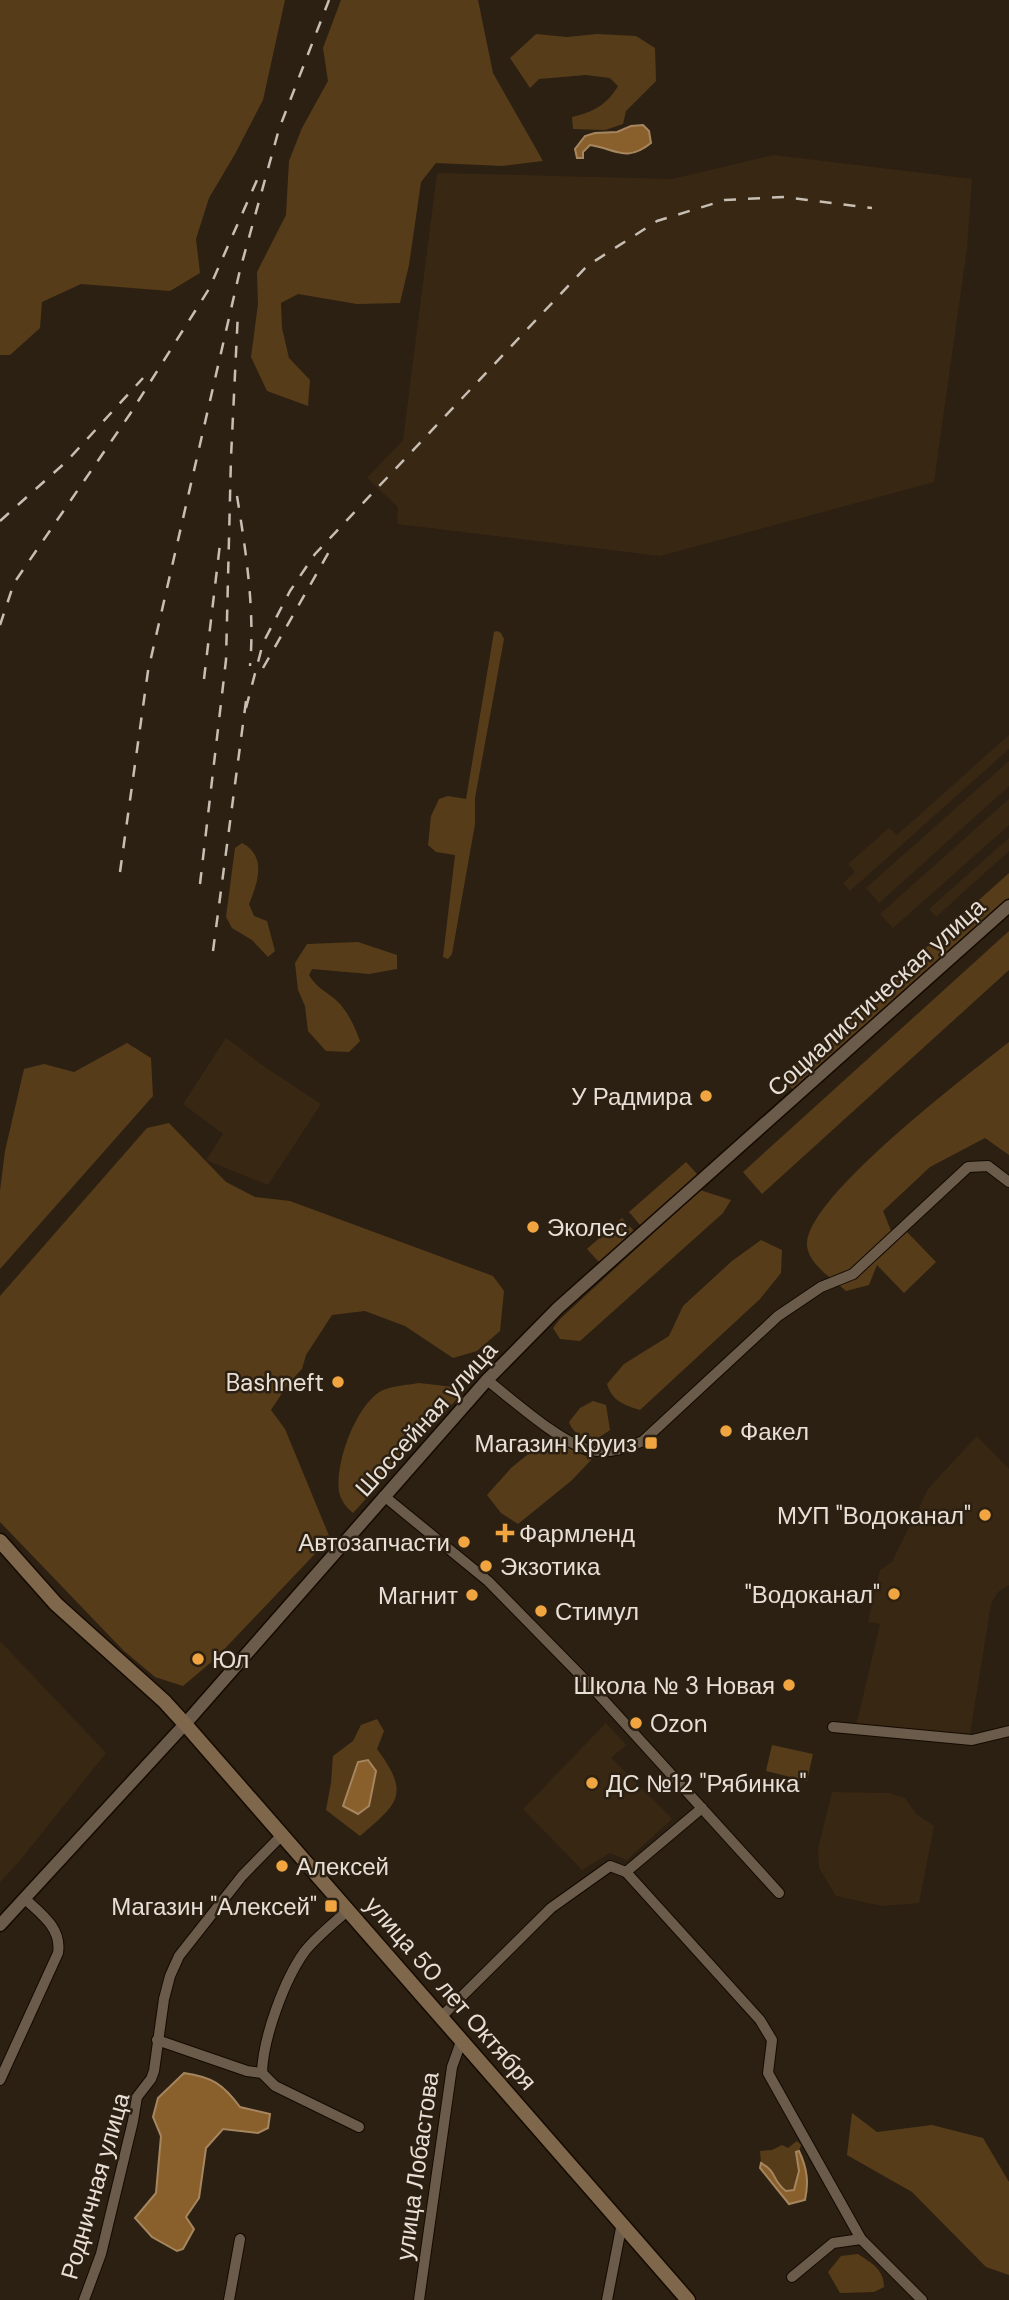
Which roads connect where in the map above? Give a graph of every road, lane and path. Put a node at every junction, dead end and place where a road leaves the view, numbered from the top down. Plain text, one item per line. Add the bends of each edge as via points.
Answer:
1 (1009, 906) edge
2 (771, 1119) joint
3 (1009, 1182) edge
4 (487, 1380) junction
5 (384, 1496) junction
6 (0, 1541) edge
7 (185, 1724) junction
8 (833, 1727) dead end
9 (1009, 1731) edge
10 (702, 1808) junction
11 (282, 1835) junction
12 (626, 1872) junction
13 (779, 1893) dead end
14 (24, 1899) junction
15 (348, 1910) junction
16 (0, 1925) edge
17 (442, 2016) junction
18 (462, 2039) junction
19 (157, 2040) junction
20 (262, 2073) junction
21 (0, 2080) edge
22 (359, 2127) dead end
23 (622, 2223) junction
24 (240, 2239) dead end
25 (861, 2239) junction
26 (793, 2277) dead end
27 (84, 2300) edge
28 (229, 2300) edge
29 (419, 2300) edge
30 (607, 2300) edge
31 (688, 2300) edge
32 (922, 2300) edge

1 - 2 street, Социалистическая улица
2 - 4 street, Шоссейная улица via 558,1308
3 - 4 street via 988,1166 968,1167 853,1273 821,1287 778,1316 643,1441 621,1451 590,1450 565,1438
4 - 5 street, Шоссейная улица
5 - 7 street, Шоссейная улица
5 - 10 street via 488,1581
6 - 7 main road, улица 50 лет Октября via 56,1604
7 - 11 main road, улица 50 лет Октября
7 - 14 street, Шоссейная улица
8 - 9 street via 972,1740
10 - 12 street
10 - 13 street
11 - 15 main road, улица 50 лет Октября
11 - 19 street, Родничная улица via 242,1876 179,1956 164,1998
12 - 17 street via 610,1866 551,1908
12 - 25 street via 760,2020 772,2040 768,2073
14 - 16 street, Шоссейная улица
14 - 21 street via 48,1921 60,1942
15 - 17 main road, улица 50 лет Октября
15 - 20 street via 306,1950 294,1969 270,2034
17 - 18 main road, улица 50 лет Октября
18 - 23 main road, улица 50 лет Октября
18 - 29 street, улица Лобастова via 452,2067
19 - 20 street
19 - 27 street, Родничная улица via 154,2071 135,2104 101,2254
20 - 22 street via 275,2086
23 - 30 street
23 - 31 main road, улица 50 лет Октября
24 - 28 street
25 - 26 street via 833,2243
25 - 32 street

